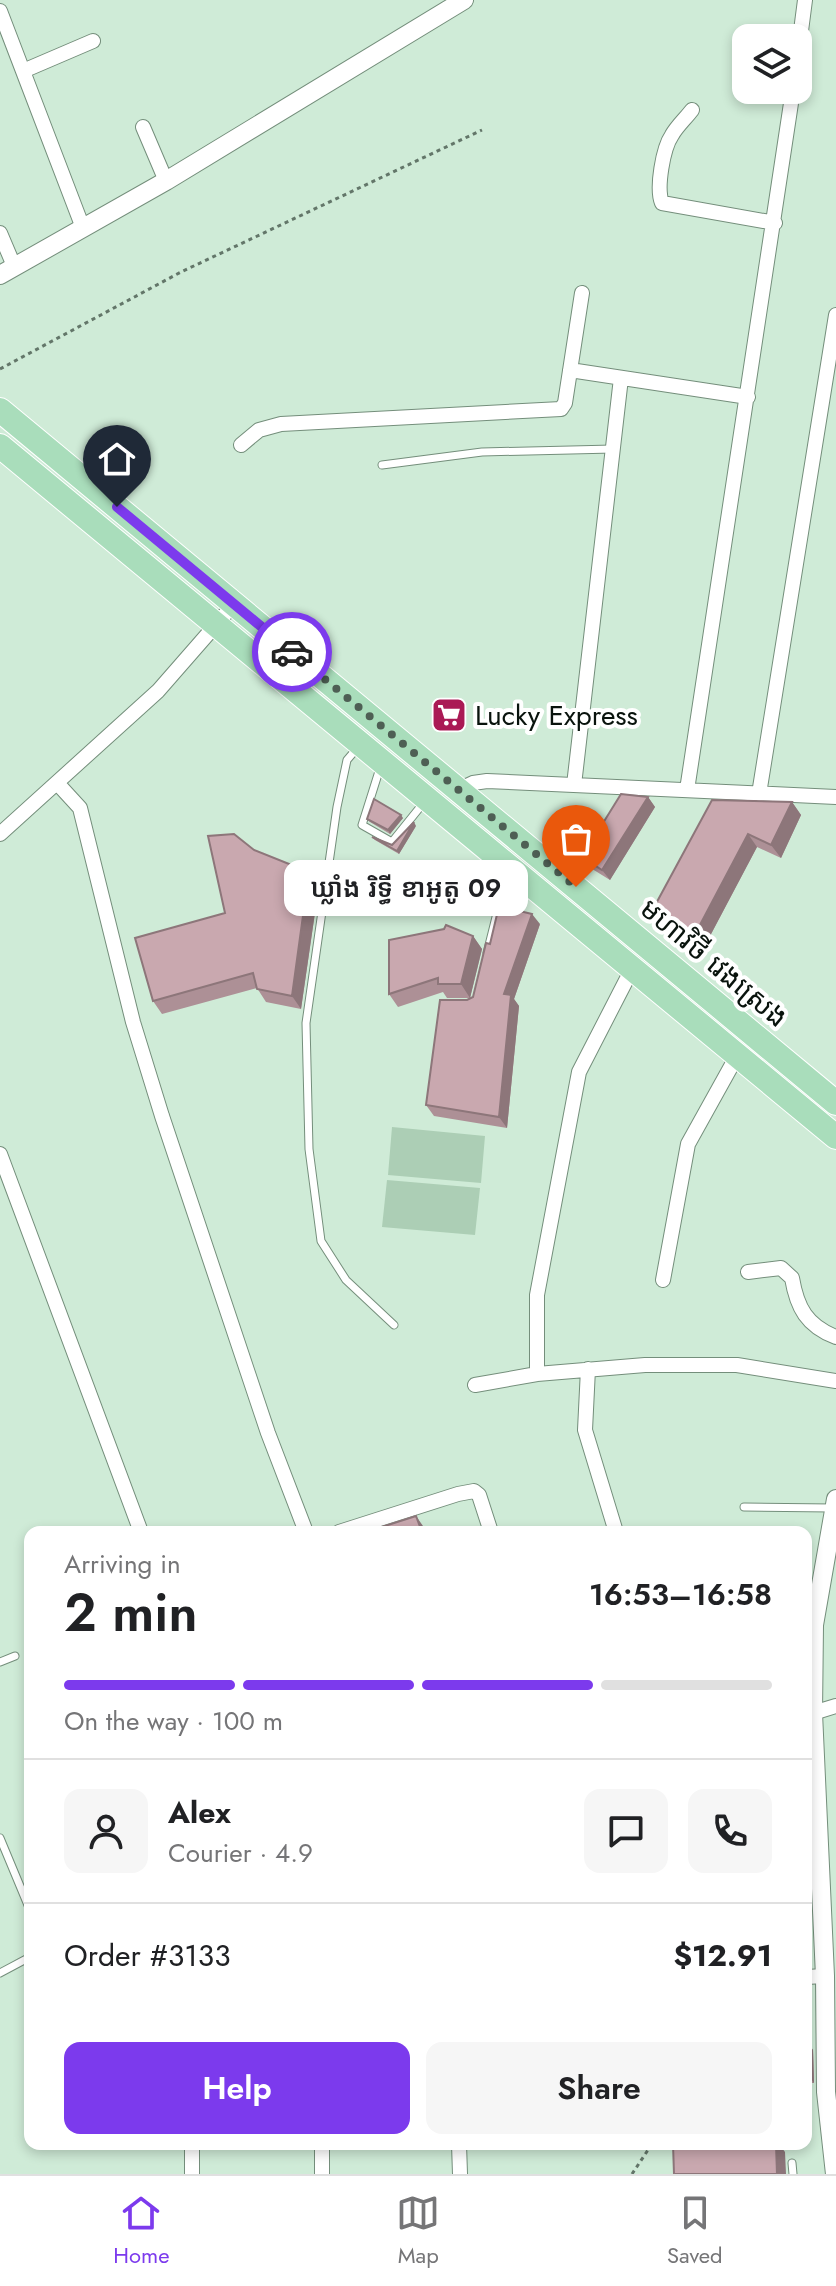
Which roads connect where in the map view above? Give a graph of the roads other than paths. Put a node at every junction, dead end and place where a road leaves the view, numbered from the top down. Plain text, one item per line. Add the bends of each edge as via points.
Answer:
1 (464, 0) edge
2 (805, 0) edge
3 (0, 11) edge
4 (802, 24) edge
5 (93, 41) dead end
6 (23, 71) junction
7 (791, 104) edge
8 (692, 110) dead end
9 (143, 127) dead end
10 (166, 181) junction
11 (775, 223) junction
12 (83, 228) junction
13 (0, 233) edge
14 (7, 270) edge
15 (582, 293) dead end
16 (836, 315) edge
17 (570, 370) junction
18 (621, 378) junction
19 (748, 397) junction
20 (0, 410) edge
21 (241, 445) dead end
22 (0, 446) edge
23 (613, 449) junction
24 (382, 465) dead end
25 (234, 604) junction
26 (215, 624) junction
27 (361, 744) junction
28 (381, 762) junction
29 (58, 784) junction
30 (574, 785) junction
31 (457, 789) junction
32 (687, 790) junction
33 (759, 794) junction
34 (836, 797) edge
35 (433, 804) junction
36 (0, 834) edge
37 (502, 862) junction
38 (485, 960) edge
39 (632, 969) junction
40 (738, 1054) junction
41 (836, 1103) edge
42 (836, 1137) edge
43 (0, 1154) edge
44 (748, 1272) dead end
45 (663, 1280) dead end
46 (394, 1325) dead end
47 (836, 1337) edge
48 (588, 1369) junction
49 (537, 1374) junction
50 (836, 1381) edge
51 (475, 1385) dead end
52 (835, 1504) edge
53 (744, 1507) dead end
54 (139, 1526) edge
55 (304, 1526) edge
56 (358, 1526) edge
57 (489, 1526) edge
58 (614, 1526) edge
59 (15, 1656) dead end
60 (0, 1662) edge
61 (812, 1676) edge
62 (812, 1702) edge
63 (836, 1706) edge
64 (0, 1838) edge
65 (812, 1840) edge
66 (813, 1873) edge
67 (24, 1896) edge
68 (24, 1960) edge
69 (0, 1973) edge
70 (816, 1977) edge
71 (192, 2150) edge
72 (322, 2150) edge
73 (459, 2150) edge
74 (834, 2150) edge
75 (792, 2163) dead end
76 (192, 2174) edge
77 (322, 2174) edge
78 (460, 2174) edge
79 (793, 2174) edge
80 (835, 2174) edge

1 - 10 street
2 - 4 street
3 - 6 street
5 - 6 street
6 - 12 street
7 - 11 street
8 - 11 street via 668,144 658,190 662,203
9 - 10 street
10 - 12 street
11 - 19 street
12 - 14 street
13 - 14 street
15 - 17 street
16 - 33 street
17 - 18 street
17 - 21 street via 561,409 281,424 259,430
18 - 19 street
18 - 23 street
19 - 32 street
20 - 25 main road, មហាវិថី វេងស្រេង
22 - 26 main road, មហាវិថី វេងស្រេង
23 - 24 lane via 482,452
23 - 30 street
25 - 26 street
25 - 31 main road, មហាវិថី វេងស្រេង
26 - 27 main road, មហាវិថី វេងស្រេង
26 - 29 street via 158,691
27 - 28 main road, មហាវិថី វេងស្រេង
27 - 46 lane via 347,760 337,807 306,1023 309,1149 321,1241 346,1280
28 - 35 main road, មហាវិថី វេងស្រេង
28 - 35 lane via 362,825 392,842
29 - 36 street
29 - 55 street via 80,808 162,1116
30 - 31 street via 487,781
30 - 32 street
31 - 35 street
31 - 41 main road, មហាវិថី វេងស្រេង
32 - 33 street
33 - 34 street
35 - 37 main road, មហាវិថី វេងស្រេង
37 - 38 lane via 494,885 500,901
37 - 39 main road, មហាវិថី វេងស្រេង
39 - 40 main road, មហាវិថី វេងស្រេង
39 - 49 street via 579,1072 537,1295
40 - 42 main road, មហាវិថី វេងស្រេង
40 - 45 street via 688,1144
43 - 54 street
44 - 47 street via 781,1268 792,1278 796,1302 807,1318
48 - 49 street
48 - 50 street via 737,1365
48 - 58 street via 585,1430
49 - 51 street
52 - 53 lane
52 - 61 street via 814,1625
56 - 57 street via 474,1491
59 - 60 lane
62 - 63 street
64 - 67 lane
65 - 66 street
66 - 70 street
68 - 69 lane
70 - 74 street
71 - 76 street
72 - 77 street
73 - 78 street
74 - 80 street
75 - 79 lane

